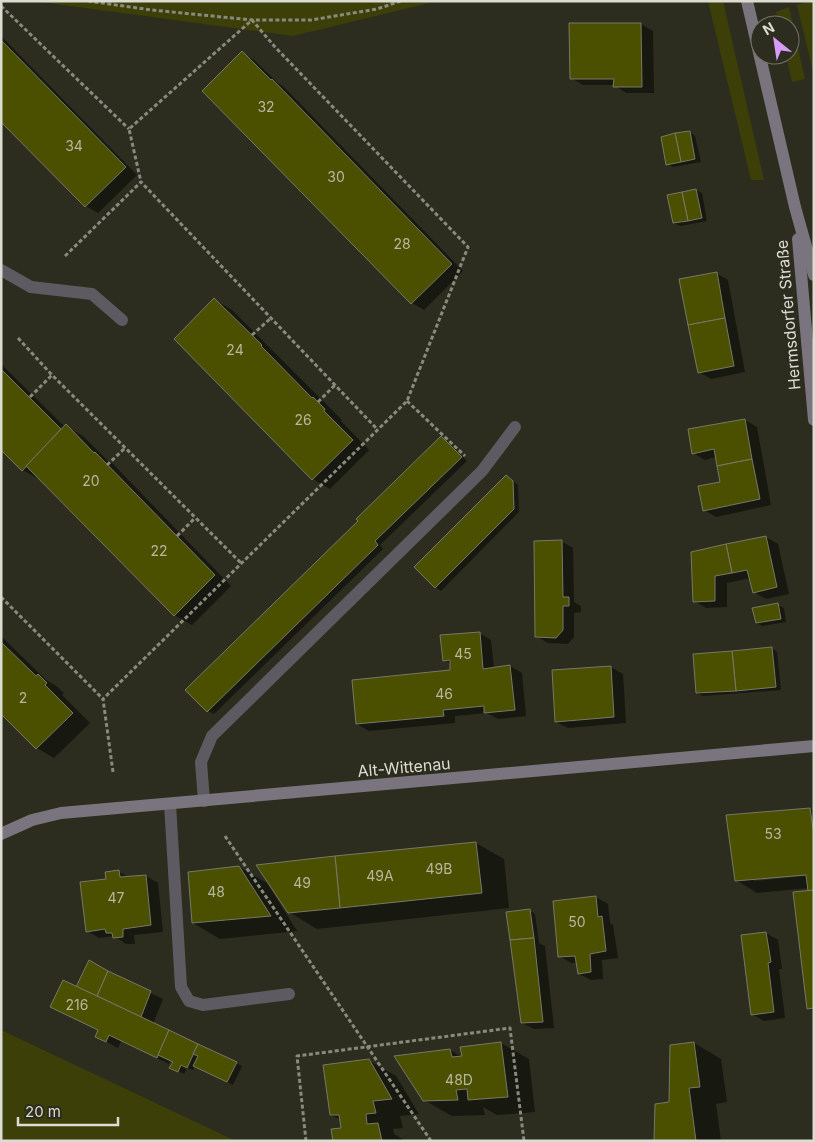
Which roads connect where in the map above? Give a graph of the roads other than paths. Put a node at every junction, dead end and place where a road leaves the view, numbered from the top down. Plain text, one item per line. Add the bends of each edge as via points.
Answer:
1 (747, 1) edge
2 (795, 207) junction
3 (1, 270) edge
4 (814, 275) edge
5 (122, 320) dead end
6 (814, 420) edge
7 (515, 427) dead end
8 (814, 746) edge
9 (204, 801) junction
10 (170, 804) junction
11 (1, 834) edge
12 (289, 994) dead end

1 - 2 main road, Hermsdorfer Straße
2 - 4 main road, Hermsdorfer Straße
2 - 6 main road, Hermsdorfer Straße
3 - 5 street via 32,287 92,294
7 - 9 street via 482,471 212,736 201,762
8 - 9 main road, Alt-Wittenau
9 - 10 main road, Alt-Wittenau
10 - 11 main road, Alt-Wittenau via 62,813 32,820
10 - 12 street via 180,987 188,1001 202,1005

